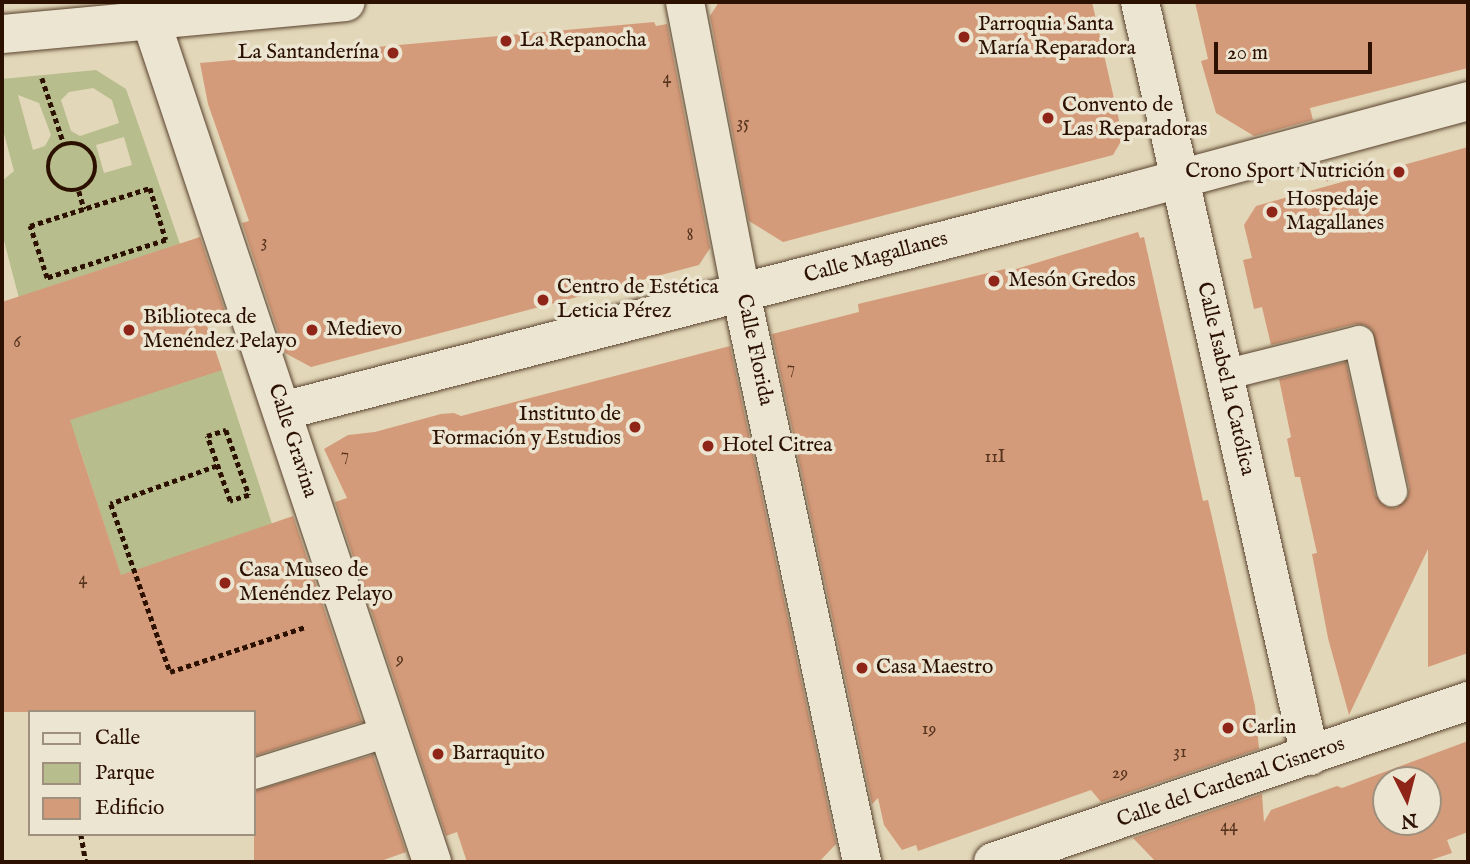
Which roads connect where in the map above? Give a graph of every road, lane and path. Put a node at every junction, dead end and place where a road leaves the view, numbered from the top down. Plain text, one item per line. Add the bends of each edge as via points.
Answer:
1 (346, 2) edge
2 (685, 2) edge
3 (1140, 2) edge
4 (150, 21) junction
5 (20, 32) edge
6 (1468, 101) edge
7 (64, 144) junction
8 (1180, 179) junction
9 (79, 191) junction
10 (84, 209) junction
11 (741, 293) junction
12 (1224, 375) junction
13 (282, 411) junction
14 (217, 466) junction
15 (1392, 491) dead end
16 (348, 611) junction
17 (1468, 701) edge
18 (388, 732) junction
19 (1310, 756) junction
20 (256, 773) edge
21 (1107, 825) junction
22 (81, 836) edge
23 (86, 862) edge
24 (432, 862) edge
25 (862, 862) edge
26 (993, 862) edge
27 (1081, 862) edge

1 - 4 street
2 - 11 street, Calle Florida
3 - 8 street, Calle Isabel la Católica
4 - 5 street
4 - 13 street, Calle Gravina
5 - 7 path via 41,75
6 - 8 street, Calle Magallanes
7 - 9 path via 53,150 47,174 66,192
7 - 9 path via 77,142 96,160 90,184
8 - 11 street, Calle Magallanes
8 - 12 street, Calle Isabel la Católica
9 - 10 path
10 - 10 path via 150,188 166,240 47,278 30,226
11 - 13 street, Calle Magallanes
11 - 25 street, Calle Florida
12 - 15 lane via 1359,341
12 - 19 street, Calle Isabel la Católica
13 - 16 street, Calle Gravina
14 - 14 path via 230,501 249,495 226,430 207,436
14 - 16 path via 111,504 170,672
16 - 18 street, Calle Gravina
17 - 19 street, Calle del Cardenal Cisneros
18 - 20 lane
18 - 24 street, Calle Gravina
19 - 21 street, Calle del Cardenal Cisneros
21 - 26 street, Calle del Cardenal Cisneros
21 - 27 street
22 - 23 path

